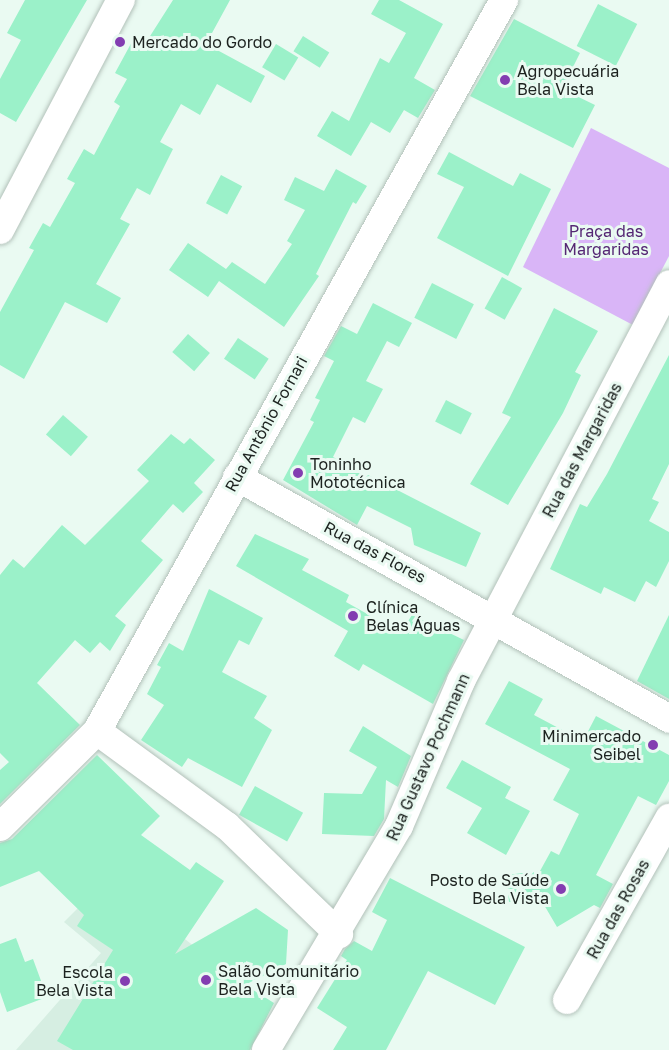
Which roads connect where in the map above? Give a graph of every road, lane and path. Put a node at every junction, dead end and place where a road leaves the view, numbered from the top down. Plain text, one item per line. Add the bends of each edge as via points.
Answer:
1 (121, 0) edge
2 (504, 0) edge
3 (0, 230) edge
4 (669, 284) edge
5 (237, 477) junction
6 (494, 616) junction
7 (669, 718) edge
8 (97, 731) junction
9 (669, 818) edge
10 (0, 827) edge
11 (339, 934) junction
12 (567, 1000) dead end
13 (266, 1050) edge

1 - 3 street
2 - 5 street, Rua Antônio Fornari
4 - 6 street, Rua das Margaridas
5 - 6 street, Rua das Flores
5 - 8 street, Rua Antônio Fornari
6 - 7 street, Rua das Flores
6 - 11 street, Rua Gustavo Pochmann via 423,763 399,826
8 - 10 street, Rua Antônio Fornari
8 - 11 street via 227,826
9 - 12 street, Rua das Rosas
11 - 13 street, Rua Gustavo Pochmann

